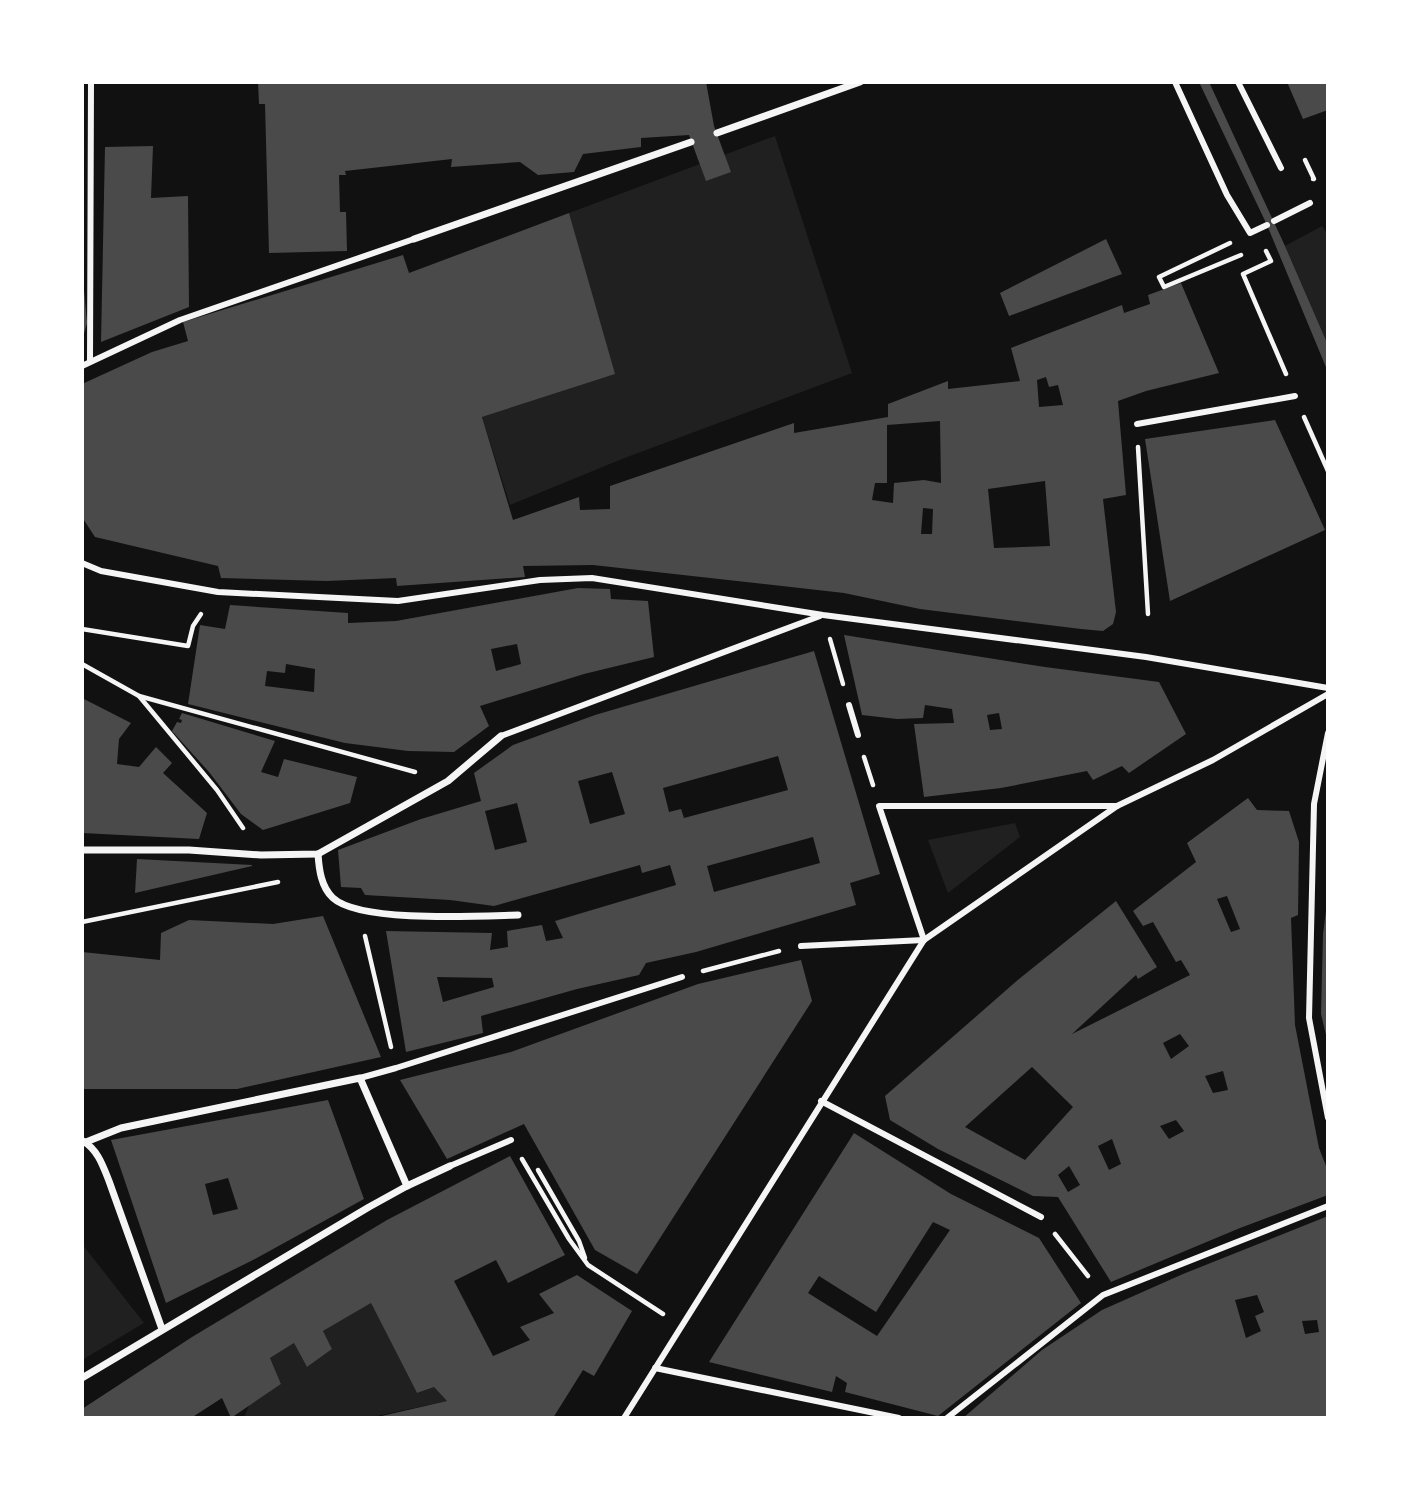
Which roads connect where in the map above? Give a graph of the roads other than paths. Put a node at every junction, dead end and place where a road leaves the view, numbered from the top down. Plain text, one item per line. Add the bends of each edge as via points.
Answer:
1 (91, 82) edge
2 (860, 82) edge
3 (1175, 82) edge
4 (1238, 82) edge
5 (716, 133) dead end
6 (691, 142) dead end
7 (1281, 168) dead end
8 (1310, 203) dead end
9 (414, 239) joint
10 (90, 361) junction
11 (82, 366) edge
12 (1295, 396) road end
13 (1137, 424) road end
14 (82, 563) edge
15 (824, 615) junction
16 (1328, 688) edge
17 (1328, 694) edge
18 (849, 705) road end
19 (1328, 733) edge
20 (858, 734) road end
21 (501, 736) joint
22 (1117, 806) junction
23 (82, 850) edge
24 (318, 854) junction
25 (518, 915) dead end
26 (924, 940) junction
27 (801, 946) road end
28 (681, 977) road end
29 (360, 1077) junction
30 (821, 1101) junction
31 (1328, 1118) edge
32 (511, 1140) road end
33 (84, 1141) edge
34 (450, 1166) joint
35 (407, 1186) junction
36 (1328, 1206) edge
37 (1041, 1217) road end
38 (162, 1329) junction
39 (655, 1368) junction
40 (82, 1378) edge
41 (624, 1418) edge
42 (899, 1418) edge
43 (947, 1418) edge

1 - 10 street
2 - 5 street
3 - 8 street via 1227,195 1250,233
4 - 7 street
6 - 9 street
9 - 10 street via 180,320
10 - 11 street
12 - 13 street
14 - 15 street via 101,571 218,592 398,601 540,580 592,578
15 - 16 street via 1146,657
15 - 21 street
17 - 22 street via 1213,760
18 - 20 street
19 - 31 street via 1314,804 1309,1018
21 - 24 street via 448,782
22 - 26 street
22 - 26 street via 879,806
23 - 24 street
24 - 25 street via 320,873 332,897 359,911
26 - 27 street
26 - 30 street
28 - 29 street
29 - 33 street via 121,1128
29 - 35 street
30 - 37 street
30 - 39 street
32 - 34 street
33 - 38 street via 100,1159
34 - 35 street
35 - 38 street
36 - 43 street via 1104,1295
38 - 40 street
39 - 41 street
39 - 42 street

